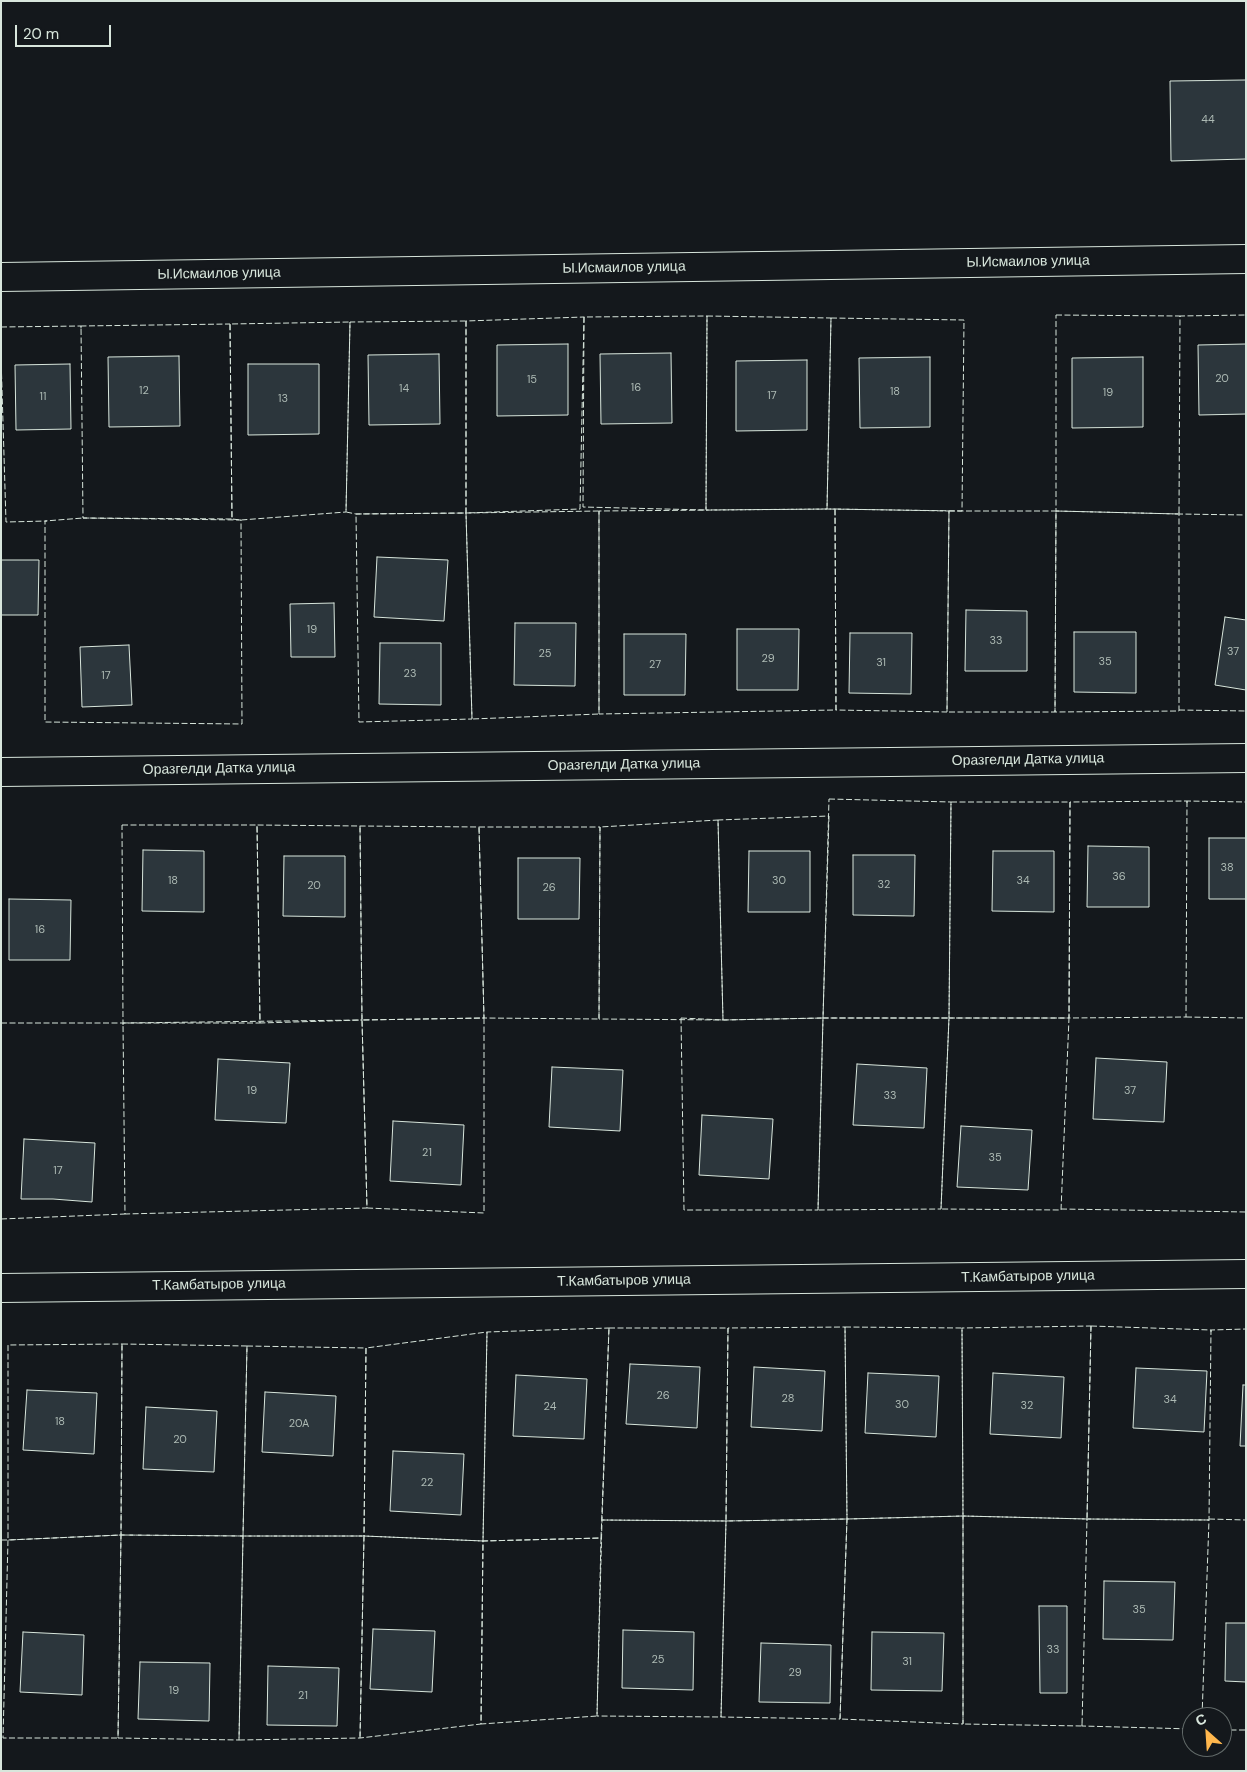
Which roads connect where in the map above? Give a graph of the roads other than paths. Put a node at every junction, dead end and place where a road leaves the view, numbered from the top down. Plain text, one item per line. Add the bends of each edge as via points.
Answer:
1 (1246, 259) edge
2 (1, 277) edge
3 (1246, 758) edge
4 (1, 772) edge
5 (1246, 1274) edge
6 (1, 1288) edge

1 - 2 street, Ы.Исмаилов улица
3 - 4 street, Оразгелди Датка улица
5 - 6 street, Т.Камбатыров улица

